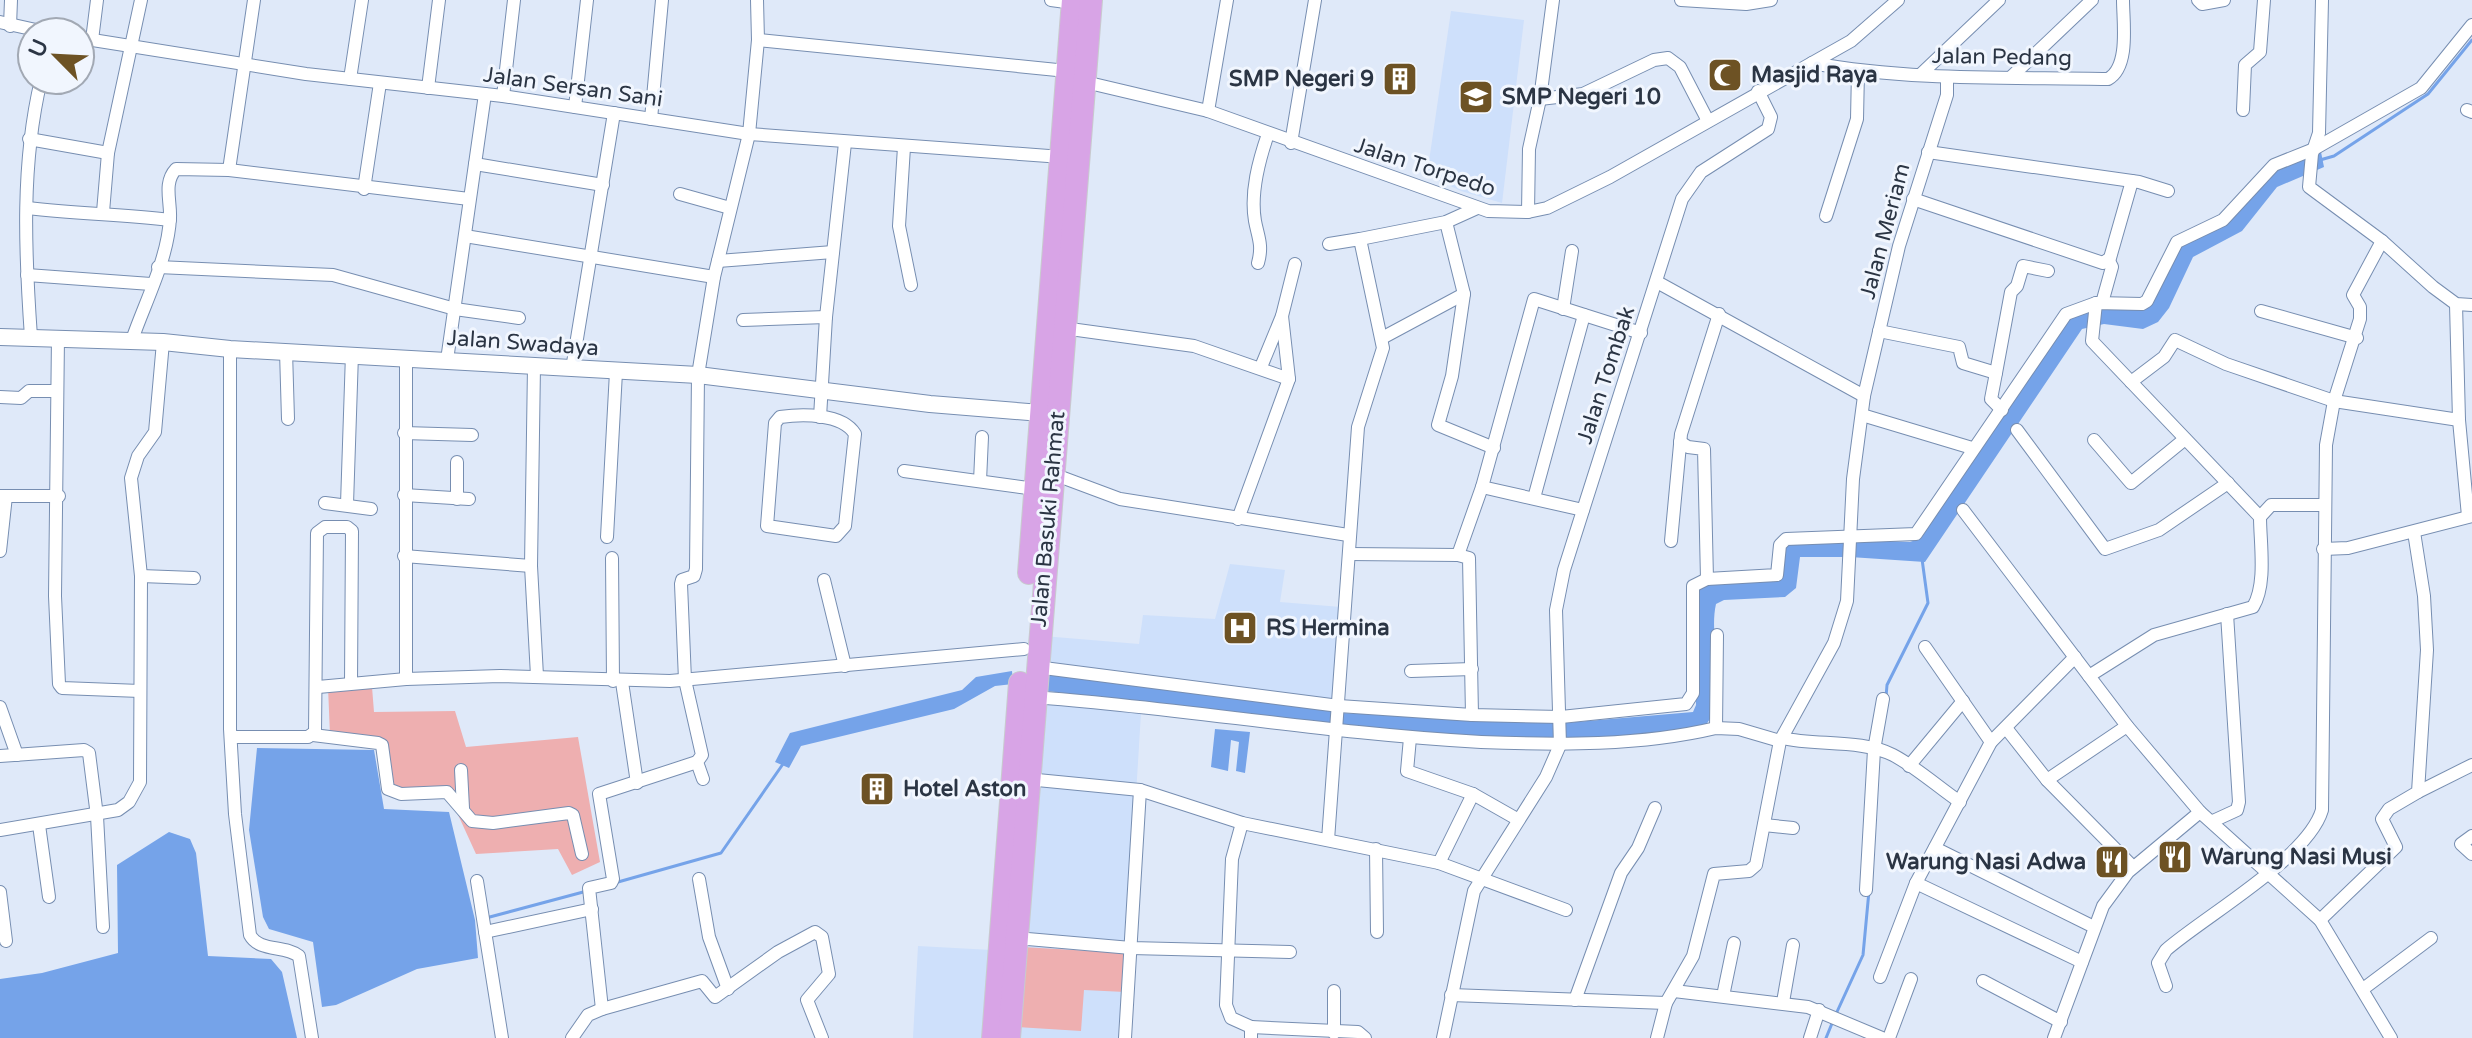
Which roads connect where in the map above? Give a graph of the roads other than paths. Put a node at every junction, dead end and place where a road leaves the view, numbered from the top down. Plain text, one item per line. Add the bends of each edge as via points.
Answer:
1 (11, 0) edge
2 (141, 0) edge
3 (254, 0) edge
4 (362, 0) edge
5 (439, 0) edge
6 (514, 0) edge
7 (587, 0) edge
8 (662, 0) edge
9 (757, 0) edge
10 (1227, 0) edge
11 (1315, 0) edge
12 (1553, 0) edge
13 (1681, 0) edge
14 (1771, 0) edge
15 (1898, 0) edge
16 (1999, 0) edge
17 (2092, 0) edge
18 (2123, 0) edge
19 (2198, 0) edge
20 (2224, 0) edge
21 (2264, 0) edge
22 (2322, 0) edge
23 (1072, 1) edge
24 (1720, 1) edge
25 (5, 24) edge
26 (2472, 25) edge
27 (758, 40) junction
28 (96, 41) edge
29 (130, 46) junction
30 (1812, 63) junction
31 (245, 66) junction
32 (1858, 71) junction
33 (1920, 75) junction
34 (1076, 77) junction
35 (2011, 77) junction
36 (1947, 78) junction
37 (350, 79) junction
38 (380, 83) junction
39 (428, 88) junction
40 (1758, 91) junction
41 (485, 94) junction
42 (38, 96) edge
43 (503, 96) junction
44 (1540, 99) junction
45 (575, 107) junction
46 (2243, 110) dead end
47 (1208, 111) junction
48 (614, 113) junction
49 (651, 119) junction
50 (1708, 121) junction
51 (749, 134) junction
52 (1268, 134) junction
53 (29, 139) junction
54 (845, 143) junction
55 (1291, 143) junction
56 (904, 147) junction
57 (1928, 152) junction
58 (2313, 152) junction
59 (108, 153) junction
60 (1062, 157) junction
61 (475, 164) junction
62 (229, 170) junction
63 (2132, 181) junction
64 (603, 185) junction
65 (364, 189) junction
66 (2168, 191) dead end
67 (680, 194) dead end
68 (469, 199) junction
69 (1913, 199) junction
70 (28, 208) junction
71 (730, 208) junction
72 (1477, 208) junction
73 (103, 212) junction
74 (1528, 212) junction
75 (1826, 216) dead end
76 (170, 220) junction
77 (1446, 222) junction
78 (465, 236) junction
79 (1360, 239) junction
80 (2382, 241) junction
81 (1329, 244) dead end
82 (1572, 251) dead end
83 (833, 252) junction
84 (592, 254) junction
85 (718, 261) junction
86 (2109, 261) junction
87 (1258, 263) dead end
88 (1295, 264) dead end
89 (158, 267) junction
90 (2048, 271) dead end
91 (27, 275) junction
92 (714, 277) junction
93 (1657, 282) junction
94 (151, 284) junction
95 (911, 285) dead end
96 (1464, 294) junction
97 (2098, 304) junction
98 (2456, 304) junction
99 (2472, 305) edge
100 (455, 309) junction
101 (1563, 309) junction
102 (2261, 311) dead end
103 (1719, 314) junction
104 (1584, 315) junction
105 (1282, 316) junction
106 (826, 317) junction
107 (519, 318) dead end
108 (743, 320) dead end
109 (1063, 328) junction
110 (1879, 331) junction
111 (1641, 333) junction
112 (0, 337) edge
113 (31, 337) junction
114 (58, 337) junction
115 (1382, 338) junction
116 (2357, 338) junction
117 (132, 340) junction
118 (163, 342) junction
119 (230, 349) junction
120 (286, 351) junction
121 (352, 354) junction
122 (406, 357) junction
123 (447, 360) junction
124 (534, 366) junction
125 (1261, 367) junction
126 (572, 369) junction
127 (616, 372) junction
128 (1996, 373) junction
129 (698, 375) junction
130 (1289, 379) junction
131 (2131, 382) junction
132 (57, 391) junction
133 (821, 391) junction
134 (1864, 396) junction
135 (0, 397) edge
136 (2334, 401) junction
137 (2002, 410) junction
138 (1041, 413) junction
139 (1862, 415) junction
140 (820, 417) junction
141 (288, 419) dead end
142 (2459, 420) junction
143 (2017, 430) dead end
144 (404, 433) junction
145 (472, 435) dead end
146 (982, 437) dead end
147 (2185, 439) junction
148 (2094, 440) dead end
149 (1680, 442) junction
150 (1494, 448) junction
151 (1972, 448) junction
152 (457, 462) dead end
153 (904, 471) dead end
154 (1053, 474) junction
155 (980, 481) junction
156 (2228, 483) junction
157 (1482, 487) junction
158 (1035, 489) junction
159 (404, 495) junction
160 (3, 496) edge
161 (59, 496) junction
162 (1534, 498) junction
163 (325, 503) dead end
164 (347, 504) junction
165 (2324, 505) junction
166 (371, 509) dead end
167 (1583, 510) junction
168 (1963, 510) dead end
169 (2470, 516) edge
170 (2260, 517) junction
171 (1238, 519) junction
172 (2414, 532) junction
173 (1348, 535) junction
174 (607, 537) dead end
175 (1848, 537) junction
176 (1671, 541) dead end
177 (2323, 549) junction
178 (0, 551) edge
179 (1349, 554) junction
180 (1458, 555) junction
181 (404, 556) junction
182 (612, 558) dead end
183 (531, 566) junction
184 (141, 576) junction
185 (194, 578) dead end
186 (1707, 579) junction
187 (824, 580) dead end
188 (2227, 614) junction
189 (1717, 635) dead end
190 (1925, 647) dead end
191 (2075, 657) junction
192 (1030, 662) junction
193 (845, 666) junction
194 (1472, 669) junction
195 (1411, 671) dead end
196 (537, 676) junction
197 (2089, 676) junction
198 (406, 679) junction
199 (685, 680) junction
200 (617, 682) junction
201 (351, 683) junction
202 (318, 687) junction
203 (140, 691) junction
204 (1029, 694) junction
205 (1883, 699) dead end
206 (1963, 701) junction
207 (0, 707) edge
208 (1339, 708) junction
209 (1472, 715) junction
210 (1561, 719) junction
211 (2127, 726) junction
212 (1716, 728) junction
213 (2006, 728) junction
214 (1338, 731) junction
215 (313, 735) junction
216 (231, 737) junction
217 (1410, 738) junction
218 (1781, 740) junction
219 (1560, 742) junction
220 (1991, 742) junction
221 (1879, 751) junction
222 (17, 755) junction
223 (0, 756) edge
224 (697, 762) junction
225 (2472, 765) edge
226 (1909, 766) junction
227 (461, 770) dead end
228 (703, 779) dead end
229 (1027, 779) junction
230 (2047, 780) junction
231 (637, 783) junction
232 (1140, 790) junction
233 (2418, 792) junction
234 (1473, 794) junction
235 (1960, 802) junction
236 (463, 808) junction
237 (1655, 808) dead end
238 (2200, 812) junction
239 (97, 816) junction
240 (1517, 819) junction
241 (2213, 821) junction
242 (1242, 823) junction
243 (39, 825) junction
244 (1764, 825) junction
245 (1793, 828) dead end
246 (0, 830) edge
247 (2472, 836) edge
248 (1328, 840) junction
249 (1935, 848) junction
250 (1376, 849) junction
251 (582, 854) dead end
252 (2472, 854) edge
253 (1439, 863) junction
254 (2133, 867) junction
255 (2268, 872) junction
256 (1481, 878) junction
257 (699, 879) dead end
258 (477, 881) dead end
259 (1916, 883) junction
260 (1866, 890) dead end
261 (0, 892) edge
262 (49, 897) dead end
263 (592, 907) junction
264 (1566, 910) dead end
265 (2, 917) edge
266 (2320, 920) junction
267 (103, 927) dead end
268 (2094, 927) junction
269 (484, 929) junction
270 (1377, 932) dead end
271 (1016, 938) junction
272 (2431, 938) dead end
273 (6, 941) dead end
274 (1734, 943) dead end
275 (1793, 945) dead end
276 (1131, 948) junction
277 (1229, 949) junction
278 (1290, 952) dead end
279 (2082, 962) junction
280 (1880, 977) dead end
281 (1911, 979) dead end
282 (1983, 981) dead end
283 (2166, 986) dead end
284 (728, 989) junction
285 (2363, 989) junction
286 (1334, 991) dead end
287 (1674, 991) junction
288 (1451, 995) junction
289 (1723, 996) junction
290 (1575, 1000) junction
291 (1783, 1002) junction
292 (1666, 1003) junction
293 (602, 1009) junction
294 (1823, 1011) junction
295 (2061, 1022) junction
296 (1251, 1033) edge
297 (1334, 1033) junction
298 (312, 1038) edge
299 (502, 1038) edge
300 (572, 1038) edge
301 (822, 1038) edge
302 (993, 1038) edge
303 (1009, 1038) edge
304 (1125, 1038) edge
305 (1365, 1038) edge
306 (1443, 1038) edge
307 (1657, 1038) edge
308 (1810, 1038) edge
309 (1882, 1038) edge
310 (1889, 1038) edge
311 (2054, 1038) edge
312 (2391, 1038) edge

1 - 25 street
2 - 29 street
3 - 31 street
4 - 37 street
5 - 39 street
6 - 43 street
7 - 45 street
8 - 49 street
9 - 27 street
10 - 47 street
11 - 55 street
12 - 44 street
13 - 24 street
14 - 24 street
15 - 30 street, Jalan Torpedo via 1851,41
16 - 33 street
17 - 35 street
18 - 35 street, Jalan Pedang via 2122,58 2113,78
19 - 20 street
21 - 46 street via 2260,52 2244,70
22 - 58 street via 2321,95
23 - 34 highway, Jalan Basuki Rahmat
26 - 58 street via 2421,88
27 - 34 street, Jalan Torpedo
27 - 51 street
28 - 29 street, Jalan Sersan Sani
29 - 31 street, Jalan Sersan Sani
29 - 59 street
30 - 32 street, Jalan Pedang
30 - 40 street, Jalan Torpedo
31 - 37 street, Jalan Sersan Sani
31 - 62 street
32 - 33 street, Jalan Pedang
32 - 75 street via 1857,119
33 - 36 street, Jalan Pedang
34 - 47 street, Jalan Torpedo
34 - 60 highway, Jalan Basuki Rahmat
34 - 109 highway, Jalan Basuki Rahmat
35 - 36 street, Jalan Pedang
36 - 57 street, Jalan Meriam via 1947,95
37 - 38 street, Jalan Sersan Sani
38 - 39 street, Jalan Sersan Sani
38 - 65 street
39 - 41 street, Jalan Sersan Sani
40 - 50 street, Jalan Torpedo
40 - 93 street, Jalan Tombak via 1771,124 1693,180 1682,199
41 - 43 street, Jalan Sersan Sani
41 - 61 street
42 - 53 street
43 - 45 street, Jalan Sersan Sani
44 - 50 street via 1583,94 1668,58 1680,67
44 - 74 street via 1529,149
45 - 48 street, Jalan Sersan Sani
47 - 52 street, Jalan Torpedo
48 - 49 street, Jalan Sersan Sani
48 - 64 street
49 - 51 street, Jalan Sersan Sani
50 - 74 street, Jalan Torpedo via 1570,198
51 - 54 street, Jalan Sersan Sani
51 - 71 street
52 - 55 street, Jalan Torpedo
52 - 87 street via 1255,191 1262,247
53 - 59 street
53 - 70 street
54 - 56 street, Jalan Sersan Sani
54 - 83 street
55 - 72 street, Jalan Torpedo
56 - 60 street, Jalan Sersan Sani
56 - 95 street via 899,226
57 - 63 street
57 - 69 street, Jalan Meriam
58 - 80 street via 2307,183 2313,192
58 - 97 street via 2274,165 2223,220 2177,242 2147,301
59 - 73 street
60 - 138 highway, Jalan Basuki Rahmat
61 - 64 street
61 - 68 street
62 - 65 street
62 - 76 street via 176,169 168,187
63 - 66 street
63 - 86 street
64 - 84 street
65 - 68 street
67 - 71 street
68 - 78 street
69 - 86 street
69 - 110 street, Jalan Meriam
70 - 73 street
70 - 91 street
71 - 85 street
72 - 74 street, Jalan Torpedo
72 - 77 street
73 - 76 street
76 - 89 street
77 - 79 street
77 - 96 street
78 - 84 street
78 - 100 street
79 - 81 street
79 - 115 street
80 - 98 street
80 - 116 street via 2353,295 2361,313
82 - 101 street
83 - 85 street
83 - 106 street
84 - 92 street
84 - 126 street
85 - 92 street
86 - 97 street via 2112,267
88 - 105 street
89 - 94 street
89 - 100 street via 333,275
90 - 128 street via 2023,266 2011,292
91 - 94 street
91 - 113 street
92 - 129 street
93 - 103 street
93 - 111 street, Jalan Tombak
94 - 117 street
96 - 115 street
96 - 150 street via 1452,376 1438,425
97 - 131 street via 2092,341
97 - 137 street via 2066,314
98 - 99 street
98 - 142 street
100 - 107 street
100 - 123 street
101 - 104 street
101 - 150 street via 1534,299
102 - 116 street
103 - 134 street
103 - 149 street
104 - 111 street
104 - 162 street
105 - 125 street
105 - 130 street
106 - 108 street
106 - 133 street
109 - 125 street via 1194,346
109 - 154 highway, Jalan Basuki Rahmat
110 - 128 street via 1958,347 1963,363
110 - 134 street, Jalan Meriam
111 - 167 street, Jalan Tombak
112 - 113 street, Jalan Swadaya
113 - 114 street, Jalan Swadaya
114 - 117 street, Jalan Swadaya
114 - 132 street
115 - 173 street via 1358,427
116 - 136 street
117 - 118 street, Jalan Swadaya
118 - 119 street, Jalan Swadaya
118 - 184 street via 155,432 131,478
119 - 120 street, Jalan Swadaya
119 - 216 street
120 - 121 street, Jalan Swadaya
120 - 141 street
121 - 122 street, Jalan Swadaya
121 - 164 street
122 - 123 street, Jalan Swadaya
122 - 144 street
123 - 124 street, Jalan Swadaya
124 - 126 street, Jalan Swadaya
124 - 183 street
125 - 130 street
126 - 127 street, Jalan Swadaya
127 - 129 street, Jalan Swadaya
127 - 174 street
128 - 137 street via 1991,401
129 - 133 street, Jalan Swadaya
129 - 199 street via 696,569 681,584
130 - 171 street
131 - 136 street via 2164,357 2175,340 2226,364
131 - 147 street
132 - 135 street
132 - 161 street
133 - 138 street, Jalan Swadaya
133 - 140 street
134 - 139 street, Jalan Meriam
136 - 142 street
136 - 165 street
137 - 151 street
138 - 158 highway, Jalan Basuki Rahmat
139 - 151 street
139 - 175 street, Jalan Meriam
140 - 140 street via 785,416 775,423 769,527 836,536 845,526 855,434 844,422
142 - 169 street
143 - 156 street via 2105,549 2159,530
144 - 145 street
144 - 159 street
146 - 155 street
147 - 148 street via 2131,483
147 - 156 street
149 - 176 street
149 - 186 street via 1704,449
150 - 157 street
151 - 175 street via 1916,534
152 - 159 street via 463,499
153 - 155 street
154 - 171 street via 1111,497
154 - 192 highway, Jalan Basuki Rahmat
155 - 158 street
156 - 170 street
157 - 162 street
157 - 180 street
158 - 192 highway, Jalan Basuki Rahmat
159 - 181 street
160 - 161 street
160 - 178 street
161 - 203 street via 59,686
162 - 167 street
163 - 164 street
164 - 166 street
165 - 170 street via 2271,505
165 - 177 street
167 - 210 street, Jalan Tombak via 1556,610
168 - 191 street
169 - 172 street
170 - 188 street via 2257,597 2250,608
171 - 173 street
172 - 177 street
172 - 233 street via 2427,650
173 - 179 street
175 - 186 street via 1784,540 1777,575
175 - 218 street, Jalan Meriam via 1847,601 1834,643
177 - 255 street via 2322,810 2314,829
179 - 180 street
179 - 208 street
180 - 194 street via 1469,558
181 - 183 street
181 - 198 street
182 - 200 street
183 - 196 street
184 - 185 street
184 - 203 street
186 - 210 street via 1691,591 1689,701
187 - 193 street
188 - 197 street via 2154,635
188 - 241 street via 2239,802 2235,812
189 - 212 street
190 - 206 street
191 - 197 street
191 - 213 street
192 - 193 street
192 - 204 highway, Jalan Basuki Rahmat
192 - 208 street
193 - 199 street
194 - 195 street
194 - 209 street
196 - 198 street
196 - 200 street
197 - 211 street
198 - 201 street
199 - 200 street
199 - 224 street via 702,755
200 - 231 street
201 - 202 street
201 - 202 street via 352,531 325,527 317,533
202 - 215 street
203 - 239 street via 140,782 129,802
204 - 214 street
204 - 229 highway, Jalan Basuki Rahmat
204 - 302 highway, Jalan Basuki Rahmat
205 - 221 street
206 - 220 street
206 - 226 street
207 - 222 street
208 - 209 street
208 - 214 street
209 - 210 street
210 - 219 street, Jalan Tombak
211 - 230 street
211 - 238 street
212 - 218 street
212 - 219 street
213 - 220 street
213 - 230 street
214 - 217 street
214 - 248 street
215 - 216 street
215 - 236 street via 378,743 388,789 401,794 447,792
216 - 298 street via 250,935 257,943 299,956
217 - 219 street
217 - 234 street via 1407,771
218 - 221 street
218 - 244 street, Jalan Meriam
219 - 240 street via 1546,777
220 - 235 street
221 - 226 street
221 - 260 street
222 - 223 street
222 - 239 street via 87,751
224 - 228 street
224 - 231 street
225 - 233 street
226 - 235 street
227 - 236 street
229 - 232 street
229 - 271 highway, Jalan Basuki Rahmat
230 - 254 street
231 - 263 street via 599,794 613,880 589,889
232 - 242 street
232 - 276 street
233 - 266 street via 2382,819 2396,847
234 - 240 street
234 - 253 street
235 - 249 street
236 - 251 street via 472,821 493,823 569,813
237 - 290 street via 1621,873
238 - 241 street
238 - 254 street
239 - 243 street
239 - 267 street
240 - 256 street
241 - 255 street
242 - 248 street
242 - 277 street via 1232,859
243 - 246 street
243 - 262 street
244 - 245 street
244 - 287 street, Jalan Meriam via 1753,868 1721,871 1712,878 1693,956
247 - 252 street via 2461,844
248 - 250 street
249 - 259 street
249 - 268 street
250 - 253 street
250 - 270 street
253 - 256 street
254 - 268 street
255 - 266 street
255 - 283 street via 2166,950 2158,963
256 - 264 street
256 - 288 street
257 - 284 street via 709,937
258 - 269 street
259 - 279 street
259 - 280 street
261 - 265 street
263 - 269 street
263 - 293 street
265 - 273 street
266 - 285 street
268 - 279 street
269 - 299 street
271 - 276 street
271 - 303 highway, Jalan Basuki Rahmat
272 - 285 street
274 - 289 street
275 - 291 street
276 - 277 street
276 - 304 street
277 - 278 street
277 - 296 street via 1227,1012
279 - 295 street
281 - 310 street
282 - 295 street
284 - 293 street via 713,997 702,981
284 - 301 street via 778,952 820,933 829,974 807,1000
285 - 312 street
286 - 297 street
287 - 289 street
287 - 292 street
288 - 290 street
288 - 306 street
289 - 291 street
290 - 292 street
291 - 294 street
292 - 307 street
293 - 300 street via 588,1015
294 - 308 street
294 - 309 street
295 - 311 street
296 - 297 street
297 - 305 street via 1358,1032

